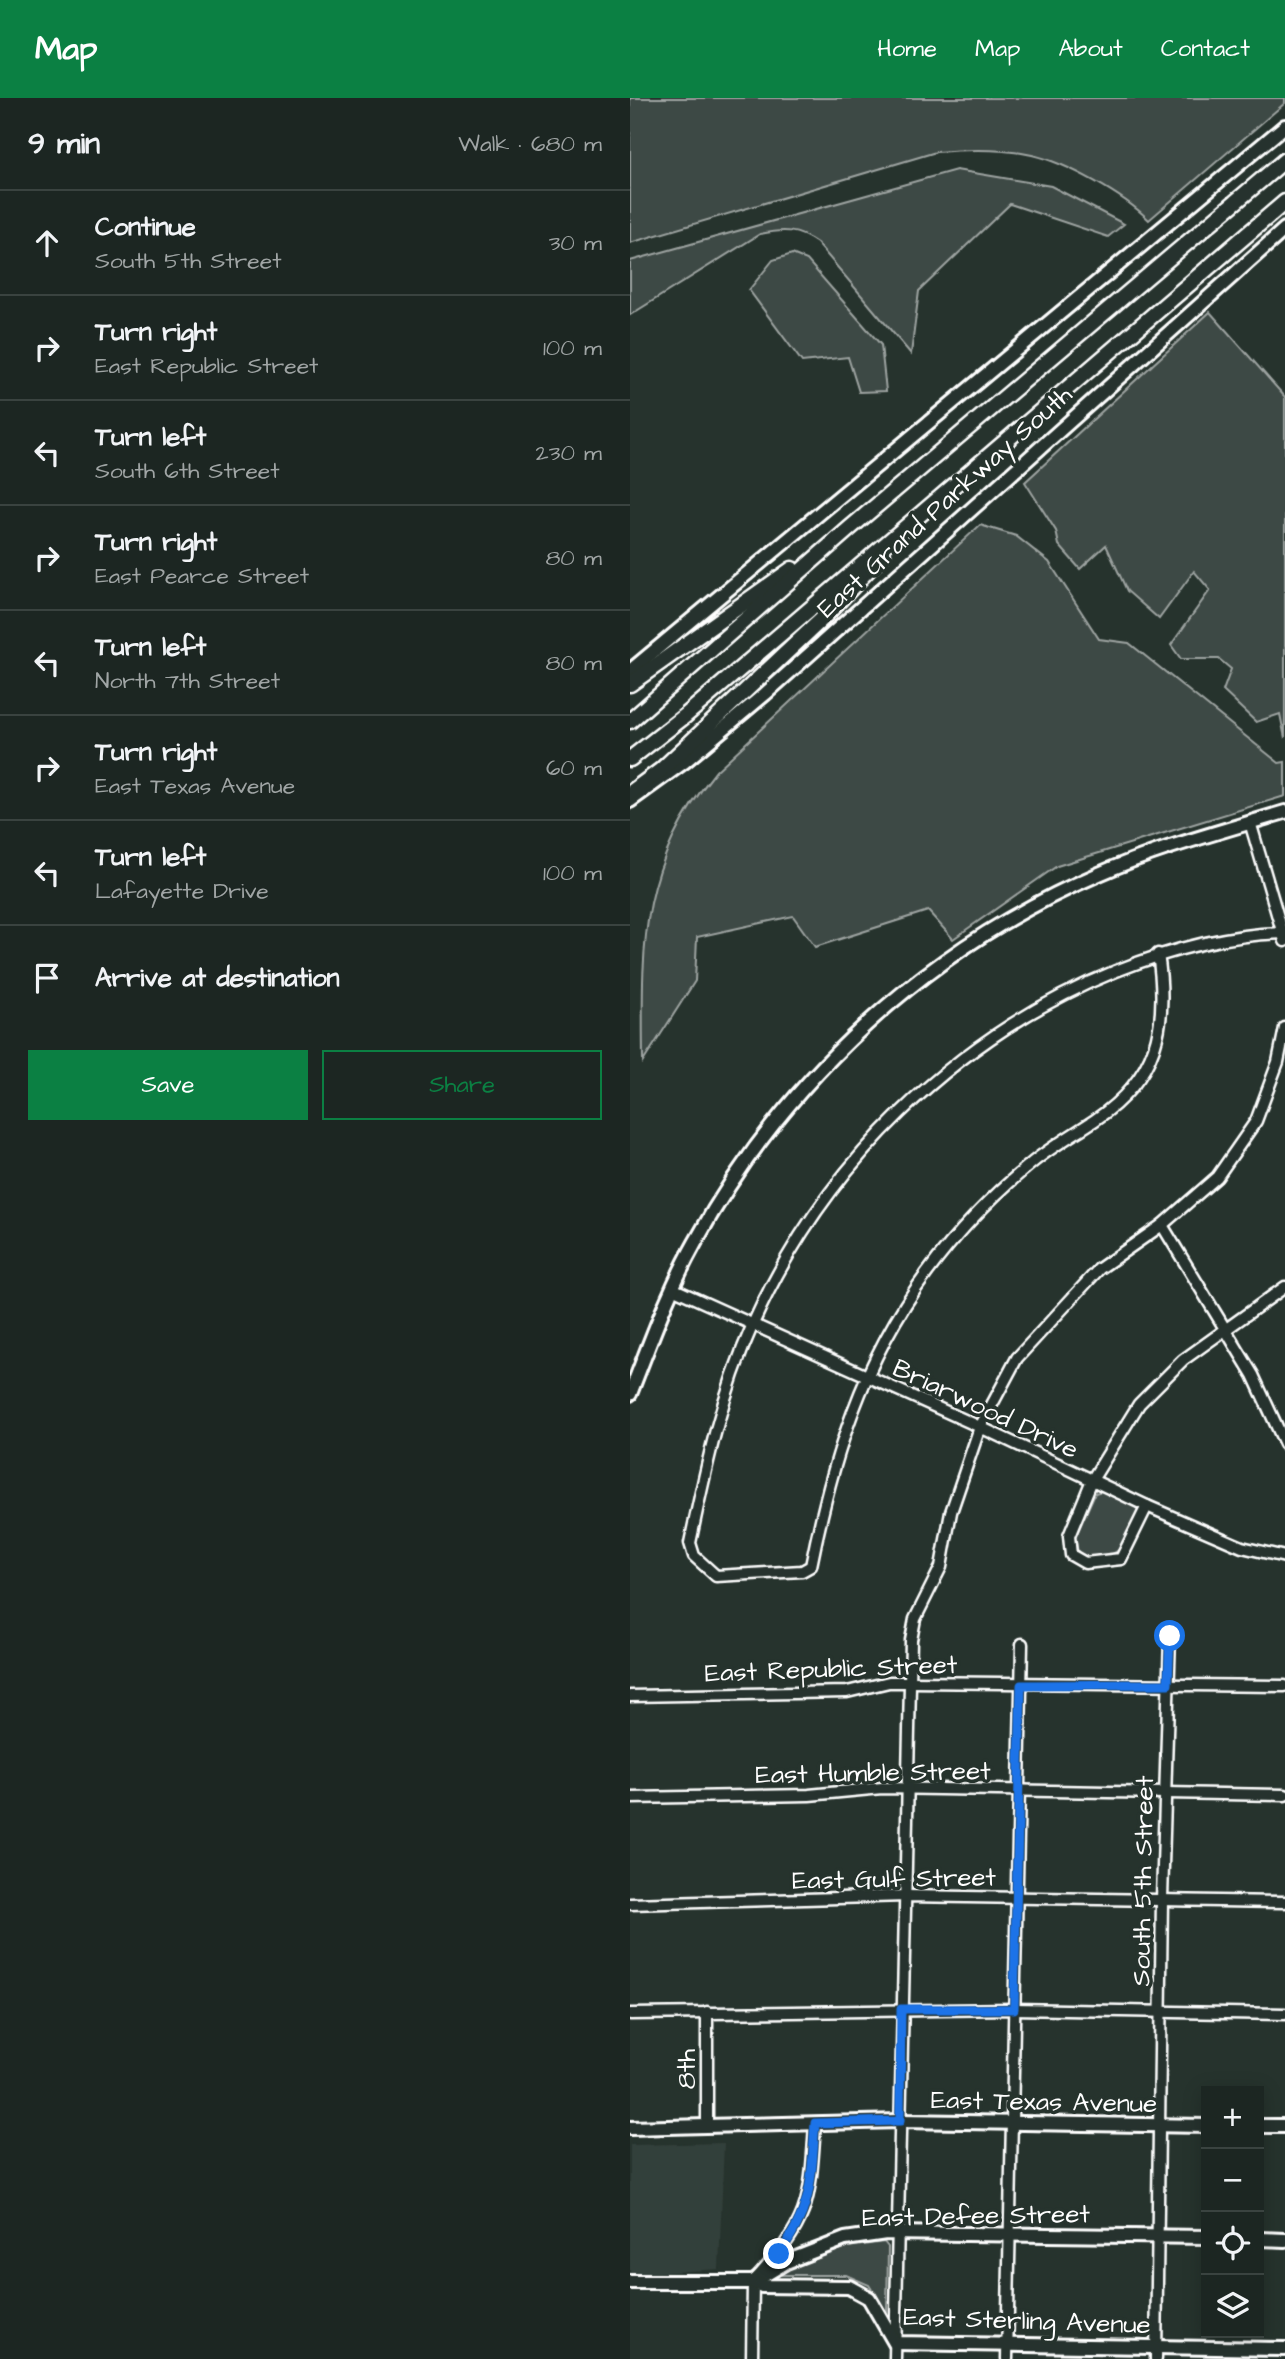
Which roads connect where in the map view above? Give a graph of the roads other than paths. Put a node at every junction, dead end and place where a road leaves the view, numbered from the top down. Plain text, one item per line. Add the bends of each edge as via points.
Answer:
1 (1285, 127) edge
2 (1285, 160) edge
3 (1285, 202) edge
4 (1285, 229) edge
5 (908, 523) junction
6 (850, 528) junction
7 (630, 671) edge
8 (630, 684) edge
9 (630, 721) edge
10 (630, 759) edge
11 (630, 793) edge
12 (630, 801) edge
13 (1285, 812) edge
14 (1250, 822) junction
15 (1285, 936) edge
16 (1158, 954) junction
17 (1285, 1028) edge
18 (1162, 1225) junction
19 (1285, 1287) edge
20 (672, 1288) junction
21 (753, 1324) junction
22 (1227, 1330) junction
23 (866, 1377) junction
24 (630, 1394) edge
25 (980, 1427) junction
26 (1284, 1439) edge
27 (1092, 1480) junction
28 (1147, 1506) junction
29 (1285, 1557) edge
30 (1170, 1636) dead end
31 (1022, 1644) dead end
32 (911, 1682) junction
33 (1168, 1684) junction
34 (1021, 1685) junction
35 (1285, 1686) edge
36 (630, 1696) edge
37 (905, 1789) junction
38 (1019, 1790) junction
39 (1164, 1791) junction
40 (1285, 1795) edge
41 (630, 1798) edge
42 (906, 1896) junction
43 (1018, 1898) junction
44 (1162, 1899) junction
45 (1285, 1902) edge
46 (630, 1904) edge
47 (901, 2009) junction
48 (1014, 2009) junction
49 (707, 2012) junction
50 (1161, 2012) junction
51 (630, 2014) edge
52 (1285, 2014) edge
53 (900, 2121) junction
54 (815, 2123) junction
55 (1011, 2123) junction
56 (707, 2126) junction
57 (1159, 2126) junction
58 (1201, 2126) edge
59 (1264, 2126) edge
60 (1285, 2126) edge
61 (630, 2127) edge
62 (897, 2235) junction
63 (1010, 2236) junction
64 (1160, 2236) junction
65 (1201, 2237) edge
66 (1264, 2239) edge
67 (1285, 2240) edge
68 (630, 2282) edge
69 (753, 2282) junction
70 (895, 2343) junction
71 (1007, 2345) junction
72 (1285, 2349) edge
73 (1156, 2353) edge
74 (752, 2359) edge
75 (895, 2359) edge
76 (1007, 2359) edge

1 - 7 main road
2 - 6 highway, East Grand Parkway South
3 - 5 highway, East Grand Parkway South
4 - 12 main road, East Grand Parkway South via 765,694
5 - 10 highway, East Grand Parkway South
5 - 11 highway via 821,620 661,770
6 - 8 highway
6 - 9 highway, East Grand Parkway South
13 - 14 main road
14 - 15 street
14 - 20 main road via 1098,874 995,929 906,989 843,1045 778,1118 726,1190
15 - 16 street via 1208,942
16 - 21 street via 1037,1007 964,1055 910,1102 818,1210
16 - 23 street via 1163,998 1160,1032 1133,1089 1034,1161 982,1208 928,1271 891,1326
17 - 18 street via 1275,1071 1246,1137 1217,1177
18 - 22 street
18 - 25 street via 1098,1269 1017,1358
19 - 22 street
20 - 21 street, Briarwood Drive
20 - 24 main road
21 - 23 street, Briarwood Drive
21 - 23 street via 715,1423 690,1543 694,1556 716,1576 802,1571 811,1566 827,1486
22 - 26 street
22 - 27 street via 1183,1360 1139,1404
23 - 25 street, Briarwood Drive
25 - 27 street, Briarwood Drive
25 - 32 street via 951,1512 942,1567 915,1619
27 - 28 street, Briarwood Drive
27 - 28 street via 1069,1536 1071,1555 1077,1560 1121,1559
28 - 29 street, Briarwood Drive via 1242,1547
30 - 33 street, South 5th Street
31 - 34 street
32 - 34 street, East Republic Street
32 - 36 street, East Republic Street via 846,1692
32 - 37 street
33 - 34 street, East Republic Street
33 - 35 street, East Republic Street
33 - 39 street, South 5th Street
34 - 38 street
37 - 38 street, East Humble Street
37 - 41 street, East Humble Street
37 - 42 street
38 - 39 street, East Humble Street
38 - 43 street
39 - 40 street, East Humble Street
39 - 44 street, South 5th Street
42 - 43 street, East Gulf Street
42 - 46 street, East Gulf Street
42 - 47 street
43 - 44 street, East Gulf Street
43 - 48 street
44 - 45 street, East Gulf Street
44 - 50 street, South 5th Street
47 - 48 street
47 - 49 street
47 - 53 street
48 - 50 street
48 - 55 street
49 - 51 street
49 - 56 street, 8th
50 - 52 street
50 - 57 street, South 5th Street
53 - 54 main road, East Texas Avenue
53 - 55 main road, East Texas Avenue
53 - 62 street
54 - 56 main road, East Texas Avenue
54 - 69 street via 805,2212 779,2254
55 - 57 main road, East Texas Avenue
55 - 63 street
56 - 61 main road, East Texas Avenue
57 - 58 main road, East Texas Avenue
57 - 64 street, South 5th Street
59 - 60 main road
62 - 63 main road, East Defee Street
62 - 69 main road, East Defee Street via 845,2239 786,2262
62 - 70 street
63 - 64 main road, East Defee Street
63 - 71 street
64 - 65 main road, East Defee Street
64 - 73 street, South 5th Street
66 - 67 main road
68 - 69 main road
69 - 70 main road, East Sterling Avenue via 762,2286 849,2287 869,2298
69 - 74 street
70 - 71 main road, East Sterling Avenue
70 - 75 street
71 - 73 main road, East Sterling Avenue
71 - 76 street
72 - 73 main road, East Sterling Avenue

